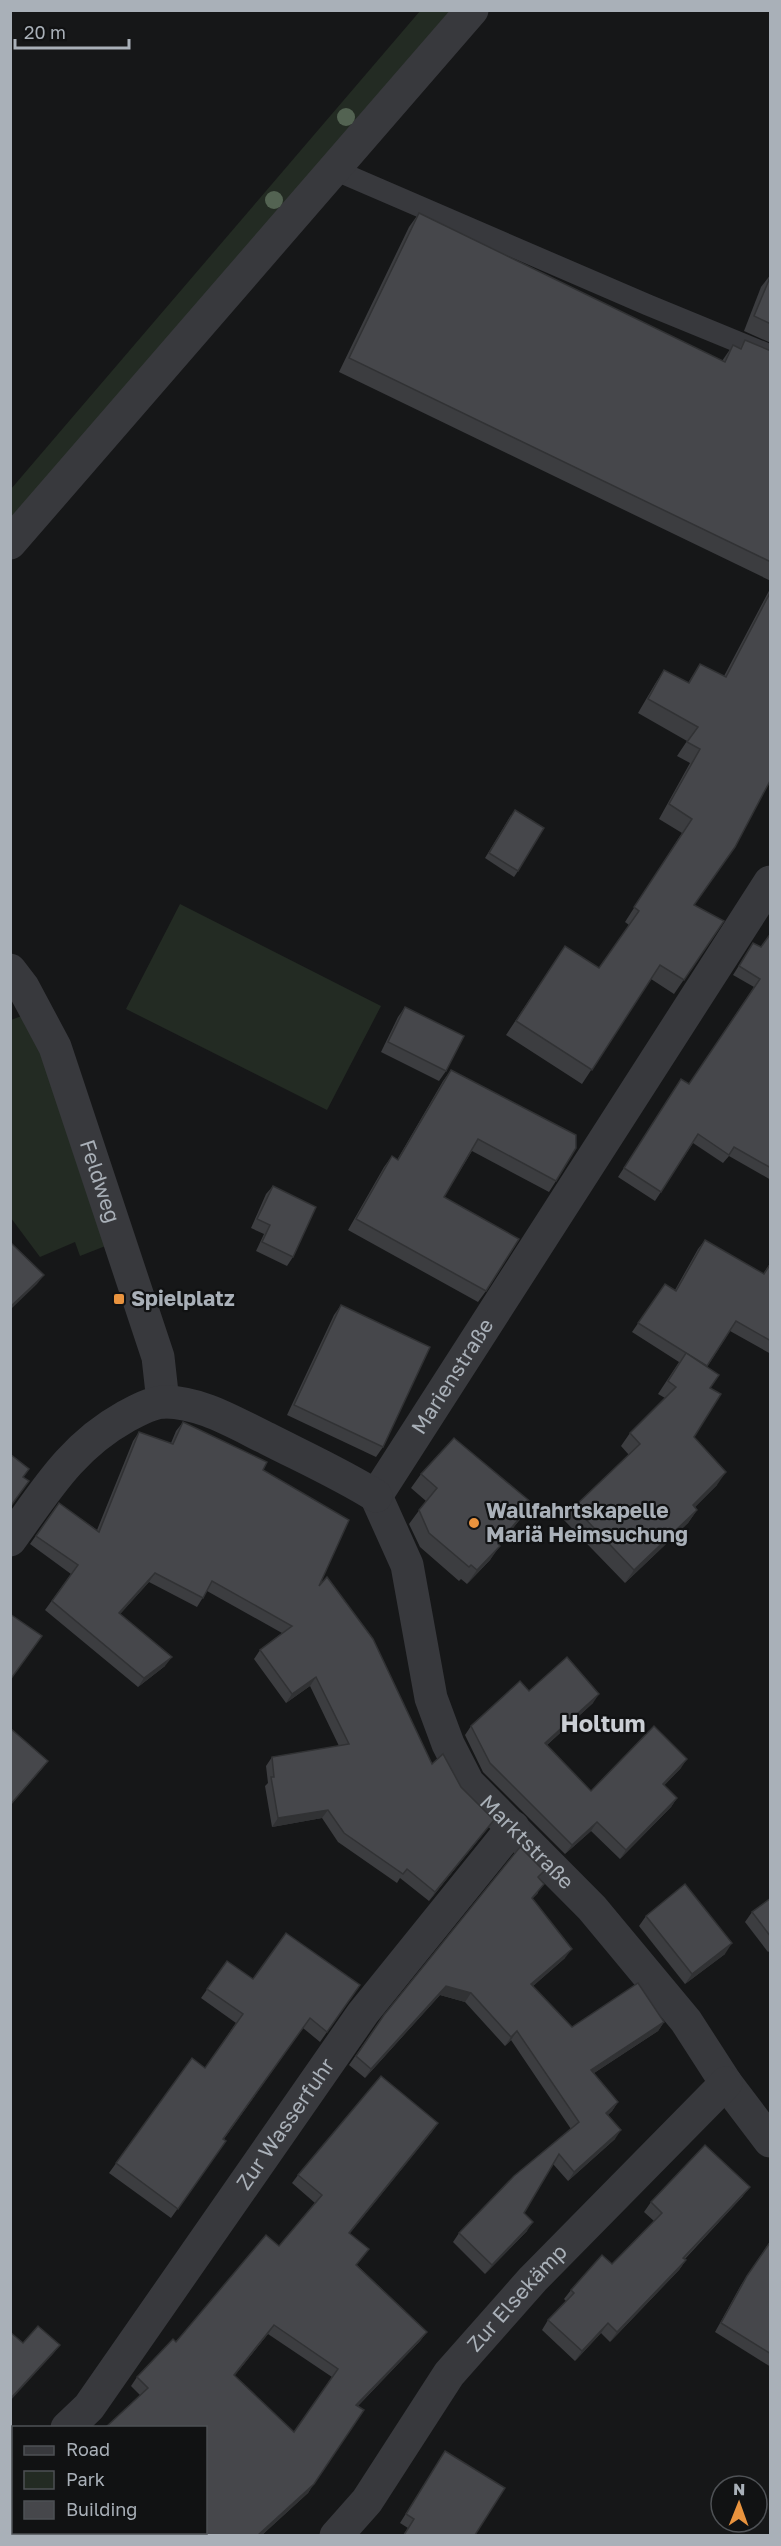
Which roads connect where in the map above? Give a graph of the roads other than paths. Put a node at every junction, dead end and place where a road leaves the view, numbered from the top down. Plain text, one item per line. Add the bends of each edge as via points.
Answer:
1 (472, 10) edge
2 (335, 170) junction
3 (771, 354) edge
4 (10, 543) edge
5 (771, 882) edge
6 (10, 970) edge
7 (163, 1402) junction
8 (376, 1496) junction
9 (10, 1540) edge
10 (513, 1827) junction
11 (726, 2083) junction
12 (771, 2141) edge
13 (68, 2426) edge
14 (336, 2535) edge

1 - 2 street
2 - 3 lane
2 - 4 street
5 - 8 street, Marienstraße
6 - 7 street, Feldweg via 55,1047 158,1357
7 - 8 street via 222,1416
7 - 9 street via 141,1408 104,1429 64,1464
8 - 10 street, Marktstraße via 407,1565 431,1698 448,1744 468,1783
10 - 11 street, Marktstraße via 628,1951 686,2021
10 - 13 street, Zur Wasserfuhr via 363,2013 89,2407
11 - 12 street, Marktstraße
11 - 14 street, Zur Elsekämp via 533,2279 449,2374 367,2501

